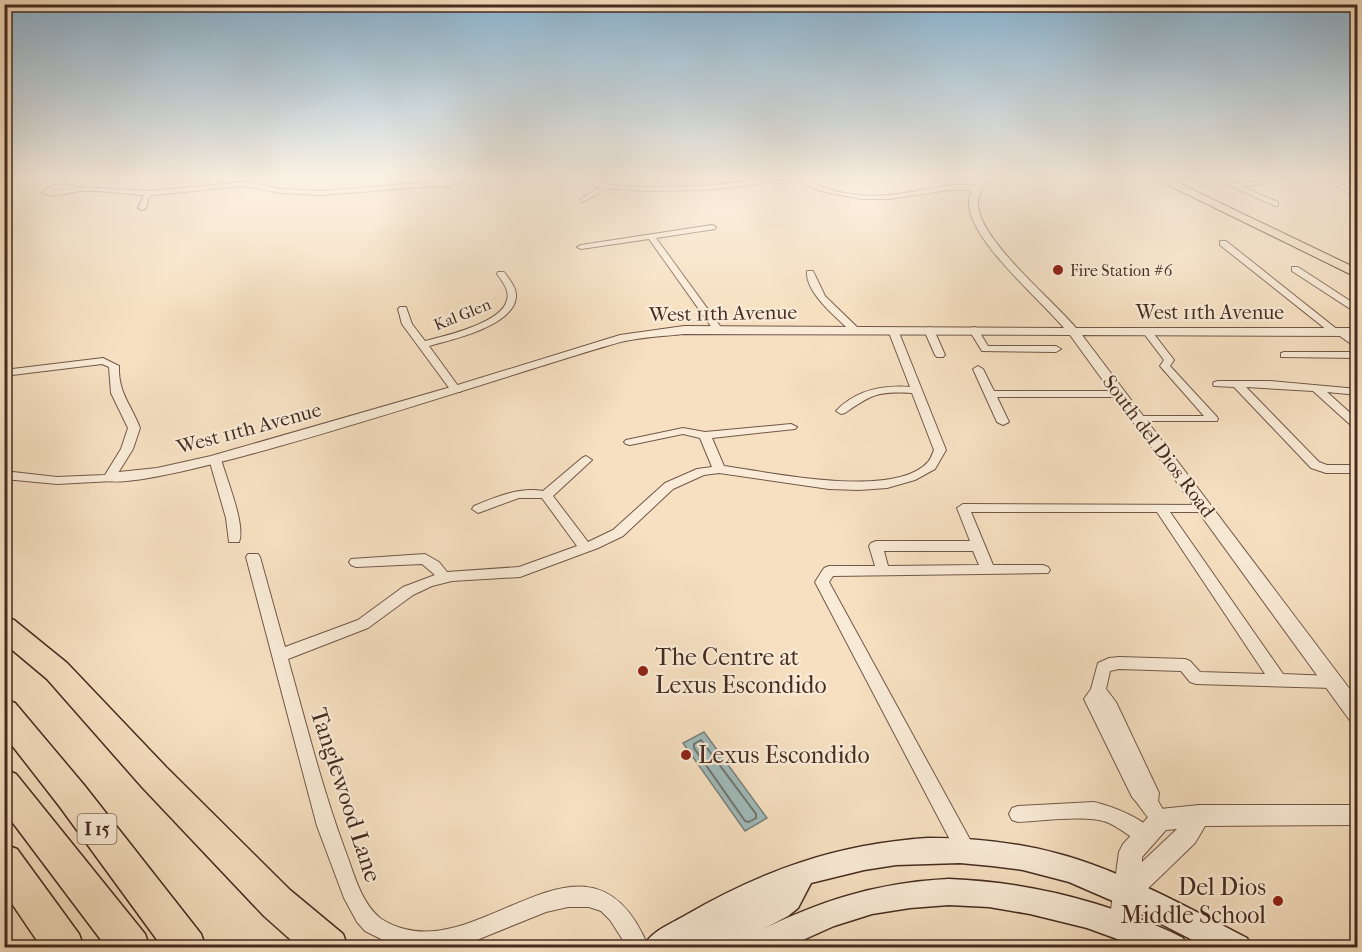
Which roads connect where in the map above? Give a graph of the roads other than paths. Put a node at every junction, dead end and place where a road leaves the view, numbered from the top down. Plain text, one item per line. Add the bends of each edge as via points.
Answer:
1 (979, 222) edge
2 (1252, 222) edge
3 (1266, 222) edge
4 (712, 227) dead end
5 (651, 237) junction
6 (1223, 243) dead end
7 (581, 247) dead end
8 (1358, 266) edge
9 (1295, 269) dead end
10 (810, 273) dead end
11 (501, 274) dead end
12 (1358, 274) edge
13 (403, 309) dead end
14 (1358, 311) edge
15 (718, 330) junction
16 (893, 330) junction
17 (929, 330) junction
18 (974, 330) junction
19 (1073, 330) junction
20 (856, 331) junction
21 (1147, 331) junction
22 (1337, 332) junction
23 (1358, 332) edge
24 (423, 345) junction
25 (1358, 346) edge
26 (1056, 349) dead end
27 (940, 355) dead end
28 (1284, 355) dead end
29 (1358, 355) edge
30 (978, 369) dead end
31 (4, 373) edge
32 (1218, 384) dead end
33 (1237, 384) junction
34 (1316, 388) junction
35 (456, 390) junction
36 (917, 390) junction
37 (1358, 392) edge
38 (989, 394) junction
39 (1120, 394) junction
40 (841, 411) dead end
41 (1140, 419) junction
42 (1003, 422) dead end
43 (1358, 426) edge
44 (791, 427) dead end
45 (705, 435) junction
46 (630, 442) dead end
47 (215, 459) junction
48 (586, 460) dead end
49 (719, 469) junction
50 (1358, 469) edge
51 (4, 475) edge
52 (110, 478) junction
53 (546, 495) junction
54 (478, 508) dead end
55 (1161, 508) junction
56 (1206, 508) junction
57 (234, 539) dead end
58 (978, 546) junction
59 (585, 548) junction
60 (253, 557) dead end
61 (356, 562) dead end
62 (988, 570) junction
63 (1042, 570) dead end
64 (883, 571) junction
65 (444, 578) junction
66 (4, 627) edge
67 (279, 656) junction
68 (1278, 680) junction
69 (1332, 682) junction
70 (4, 712) edge
71 (1358, 716) edge
72 (4, 784) edge
73 (1018, 814) dead end
74 (1358, 815) edge
75 (1199, 816) junction
76 (1152, 819) junction
77 (966, 851) junction
78 (4, 861) edge
79 (802, 874) junction
80 (1126, 893) junction
81 (1122, 924) junction
82 (65, 948) edge
83 (131, 948) edge
84 (187, 948) edge
85 (329, 948) edge
86 (639, 948) edge
87 (657, 948) edge
88 (701, 948) edge
89 (754, 948) edge
90 (1173, 948) edge
91 (1237, 948) edge

1 - 19 street, South del Dios Road via 1012,267
2 - 12 main road
3 - 8 main road
4 - 5 street
5 - 7 street
5 - 15 street
6 - 22 street
9 - 14 street
10 - 20 street via 818,293
11 - 24 street, Kal Glen via 512,298 505,312 484,325
13 - 24 street via 407,324
15 - 20 street, West 11th Avenue
15 - 35 street, West 11th Avenue via 624,338
16 - 17 street, West 11th Avenue
16 - 20 street, West 11th Avenue
16 - 36 street
17 - 18 street, West 11th Avenue
17 - 27 street
18 - 19 street, West 11th Avenue
18 - 26 street via 985,349
19 - 21 street, West 11th Avenue
19 - 39 street, South del Dios Road
21 - 22 street, West 11th Avenue
21 - 41 street via 1169,360 1165,366 1213,419
22 - 23 street, West 11th Avenue
22 - 25 street
24 - 35 street
28 - 29 street
30 - 38 street
31 - 52 street via 103,362 114,366 115,393 134,428
32 - 33 street
33 - 34 street
33 - 50 street via 1310,460 1326,469
34 - 37 street
34 - 43 street
35 - 47 street, West 11th Avenue
36 - 40 street via 880,388 867,392
36 - 49 street via 940,450 932,465 912,478 891,485 843,486
38 - 39 street
38 - 42 street
39 - 41 street, South del Dios Road
41 - 56 street, South del Dios Road
44 - 45 street
45 - 46 street via 683,431
45 - 49 street
47 - 52 street, West 11th Avenue via 157,473
47 - 57 street
48 - 53 street
49 - 59 street via 669,486 618,533
51 - 52 street via 50,480
53 - 54 street via 517,494
53 - 59 street
55 - 56 street
55 - 58 street via 963,508
55 - 68 street
56 - 69 street, South del Dios Road
58 - 62 street
58 - 64 street via 876,546
59 - 65 street via 520,572
60 - 67 street, Tanglewood Lane
61 - 65 street via 425,558
62 - 63 street
62 - 64 street
64 - 77 street via 829,571 822,582
65 - 67 street via 408,591 363,624
66 - 85 highway via 57,671 253,878
67 - 86 street, Tanglewood Lane via 326,826 355,901 373,925 402,939 433,943 566,896 588,896 607,904
68 - 69 street
68 - 76 street via 1196,678 1185,665 1119,663 1103,667 1098,691 1092,699
69 - 71 street, South del Dios Road
70 - 84 highway, I 15
72 - 83 highway
73 - 76 street via 1094,810
74 - 75 street
75 - 76 street
75 - 80 street via 1187,835
76 - 80 street via 1131,852
77 - 79 main road via 884,855
77 - 80 main road via 1054,865
78 - 82 highway
79 - 87 main road via 713,914
79 - 88 main road via 788,898 778,906
80 - 81 street
80 - 91 main road
81 - 89 main road via 1002,894 934,891 850,905
81 - 90 main road

